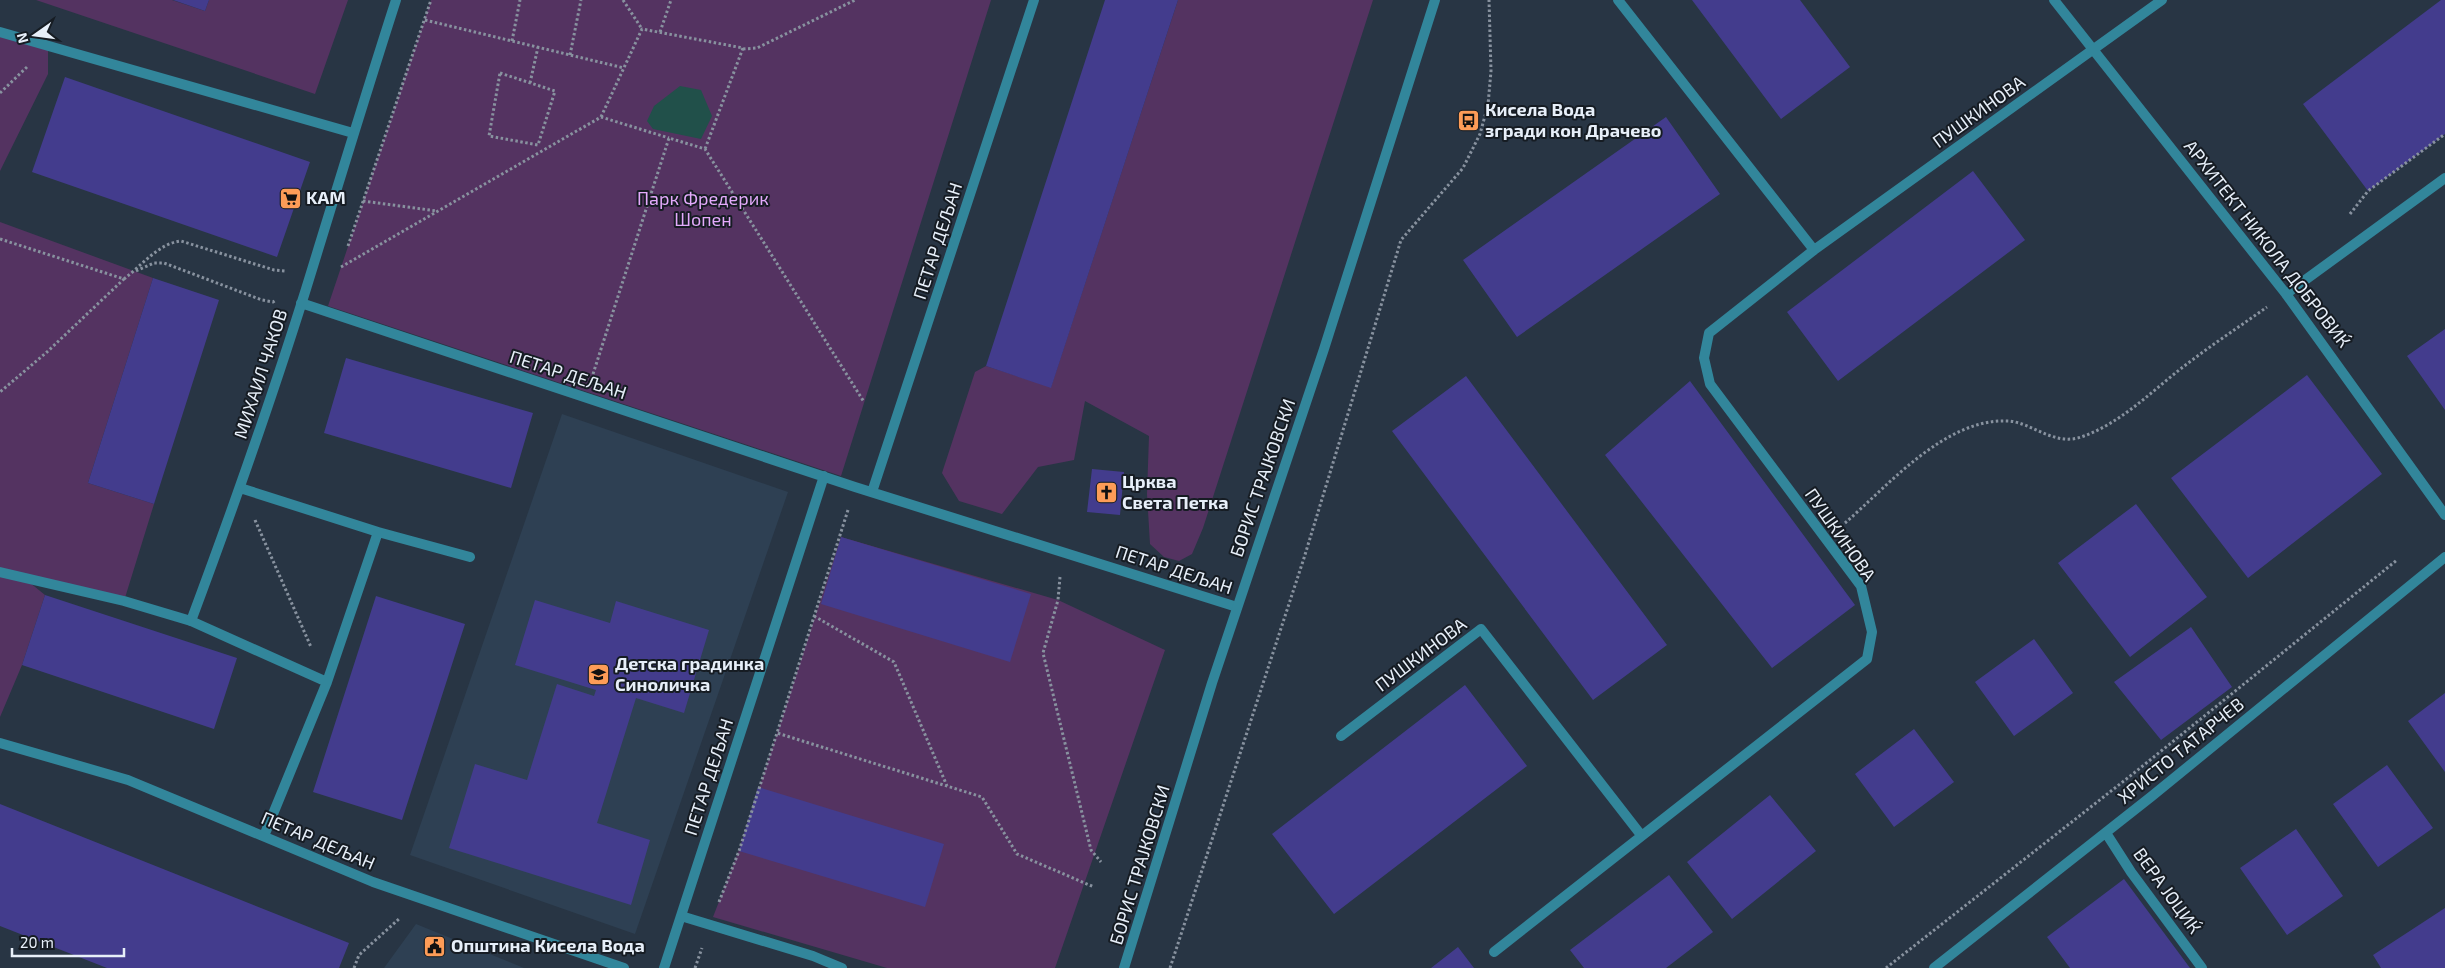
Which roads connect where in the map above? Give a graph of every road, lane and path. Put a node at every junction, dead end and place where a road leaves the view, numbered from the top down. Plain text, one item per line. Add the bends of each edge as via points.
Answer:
1 (396, 0) edge
2 (520, 0) edge
3 (581, 0) edge
4 (623, 0) edge
5 (670, 0) edge
6 (854, 0) edge
7 (1034, 0) edge
8 (1435, 0) edge
9 (1489, 0) edge
10 (1618, 0) edge
11 (2054, 0) edge
12 (2162, 0) edge
13 (425, 20) dead end
14 (642, 29) junction
15 (0, 32) edge
16 (660, 32) junction
17 (512, 41) junction
18 (48, 46) junction
19 (538, 48) junction
20 (743, 49) junction
21 (2095, 49) junction
22 (570, 55) junction
23 (624, 68) junction
24 (530, 83) junction
25 (0, 93) edge
26 (601, 117) junction
27 (353, 133) junction
28 (669, 138) junction
29 (705, 149) junction
30 (2445, 178) edge
31 (363, 201) dead end
32 (438, 211) junction
33 (0, 239) edge
34 (1814, 250) junction
35 (341, 267) dead end
36 (292, 268) dead end
37 (134, 271) junction
38 (124, 280) junction
39 (306, 289) junction
40 (2286, 294) junction
41 (301, 304) junction
42 (0, 392) edge
43 (585, 398) junction
44 (864, 402) dead end
45 (824, 476) junction
46 (855, 487) junction
47 (240, 488) junction
48 (872, 492) junction
49 (2445, 515) edge
50 (378, 532) junction
51 (1826, 540) junction
52 (470, 556) dead end
53 (2445, 557) edge
54 (2400, 559) dead end
55 (0, 572) edge
56 (1237, 607) junction
57 (814, 616) junction
58 (191, 621) junction
59 (327, 682) junction
60 (777, 733) junction
61 (1341, 736) dead end
62 (0, 743) edge
63 (947, 787) junction
64 (2106, 833) junction
65 (1641, 835) junction
66 (264, 836) junction
67 (1094, 887) dead end
68 (409, 895) junction
69 (681, 916) junction
70 (709, 924) junction
71 (1494, 952) dead end
72 (354, 968) edge
73 (624, 968) edge
74 (664, 968) edge
75 (695, 968) edge
76 (842, 968) edge
77 (1124, 968) edge
78 (1170, 968) edge
79 (1886, 968) edge
80 (1934, 968) edge
81 (2202, 968) edge

1 - 27 street, МИХАИЛ ЧАКОВ
2 - 17 path
3 - 22 path
4 - 14 path
5 - 16 path
6 - 20 path via 757,48
7 - 48 street, ПЕТАР ДЕЉАН
8 - 56 street, БОРИС ТРАЈКОВСКИ
9 - 78 path via 1490,88 1480,134 1463,168 1401,240 1304,558
10 - 34 street
11 - 21 street, АРХИТЕКТ НИКОЛА ДОБРОВИЌ
12 - 21 street, ПУШКИНОВА
13 - 17 path
14 - 16 path
14 - 23 path
15 - 18 street
16 - 20 path
17 - 19 path
18 - 25 path
18 - 27 street
19 - 22 path
19 - 24 path
20 - 29 path
21 - 34 street, ПУШКИНОВА
21 - 40 street, АРХИТЕКТ НИКОЛА ДОБРОВИЌ
22 - 23 path
23 - 26 path
24 - 24 path via 500,73 489,136 538,145 555,92
26 - 28 path
26 - 32 path
27 - 39 street, МИХАИЛ ЧАКОВ
28 - 29 path
28 - 43 path
29 - 44 path
30 - 40 street
31 - 32 path
32 - 35 path
33 - 38 path
34 - 51 street, ПУШКИНОВА via 1709,333 1704,358 1710,384
36 - 37 path via 281,272 181,241 161,248
37 - 38 path
37 - 39 path via 164,263 272,302 284,291
38 - 42 path
39 - 41 street, МИХАИЛ ЧАКОВ
40 - 49 street, АРХИТЕКТ НИКОЛА ДОБРОВИЌ
40 - 51 path via 2194,359 2108,426 2082,438 2048,436 2009,421 1975,425 1937,442
41 - 43 street, ПЕТАР ДЕЉАН
41 - 47 street, МИХАИЛ ЧАКОВ
43 - 45 street, ПЕТАР ДЕЉАН
45 - 46 street, ПЕТАР ДЕЉАН
45 - 69 street, ПЕТАР ДЕЉАН
46 - 48 street, ПЕТАР ДЕЉАН
46 - 57 path
47 - 50 street
47 - 58 street, МИХАИЛ ЧАКОВ
47 - 59 path
48 - 56 street, ПЕТАР ДЕЉАН
50 - 52 street
50 - 59 street
51 - 65 street, ПУШКИНОВА via 1860,586 1872,632 1867,659
53 - 64 street, ХРИСТО ТАТАРЧЕВ
54 - 79 path
55 - 58 street via 124,601
56 - 77 street, БОРИС ТРАЈКОВСКИ
57 - 60 path
57 - 63 path via 894,662
58 - 59 street
59 - 66 street
60 - 63 path
60 - 70 path via 739,850
61 - 65 street, ПУШКИНОВА via 1481,629
62 - 66 street, ПЕТАР ДЕЉАН via 128,780
63 - 67 path via 982,797 1017,854
64 - 80 street, ХРИСТО ТАТАРЧЕВ
64 - 81 street, ВЕРА ЈОЦИЌ
65 - 71 street, ПУШКИНОВА
66 - 68 street, ПЕТАР ДЕЉАН
68 - 72 path via 403,915 360,955
68 - 73 street, ПЕТАР ДЕЉАН
69 - 70 street
69 - 74 street, ПЕТАР ДЕЉАН
70 - 75 path
70 - 76 street

